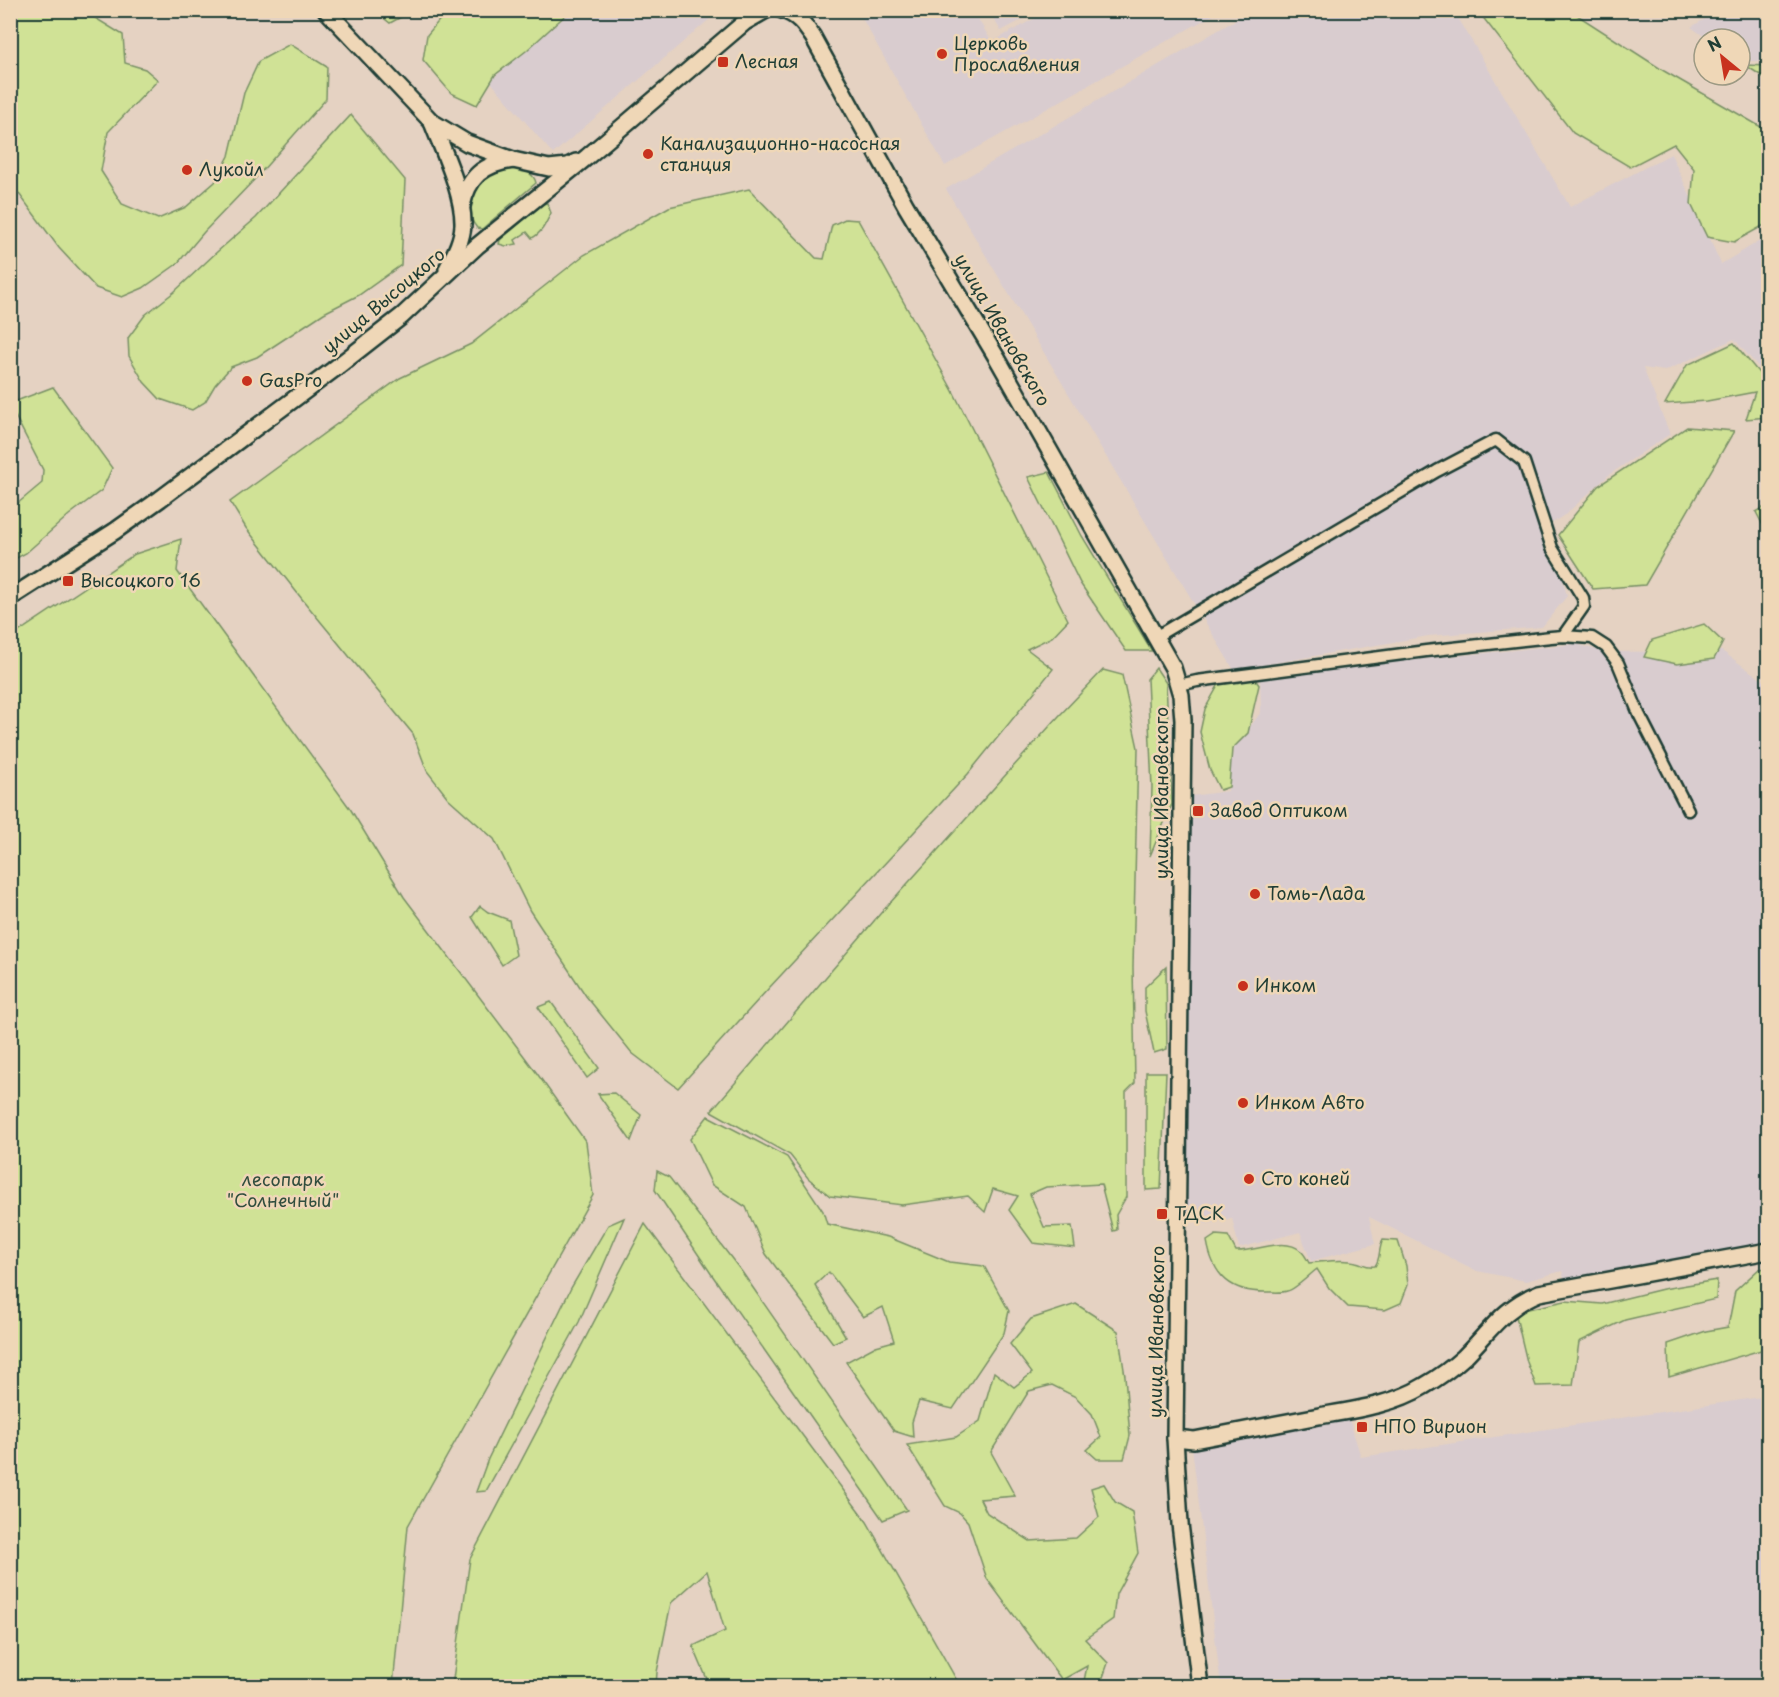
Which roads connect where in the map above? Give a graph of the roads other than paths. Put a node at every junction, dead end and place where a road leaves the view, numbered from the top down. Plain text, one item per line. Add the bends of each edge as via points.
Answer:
1 (326, 10) edge
2 (766, 10) edge
3 (782, 10) edge
4 (432, 122) junction
5 (587, 157) junction
6 (519, 162) junction
7 (554, 184) junction
8 (462, 209) junction
9 (463, 226) junction
10 (477, 246) junction
11 (443, 277) junction
12 (10, 598) edge
13 (1563, 636) junction
14 (1155, 637) junction
15 (1179, 685) junction
16 (1688, 810) dead end
17 (1768, 1251) edge
18 (1175, 1438) junction
19 (1200, 1686) edge

1 - 4 main road
2 - 5 main road, улица Высоцкого via 745,22
3 - 14 main road, улица Ивановского via 800,19 813,37
4 - 6 main road via 467,143
4 - 8 main road
5 - 6 main road via 567,166 549,168
5 - 7 main road, улица Высоцкого
6 - 7 main road via 537,169
6 - 8 main road via 501,162 477,174 470,182
7 - 10 main road, улица Высоцкого
8 - 9 main road
9 - 10 main road
9 - 11 main road via 457,250
10 - 11 main road, улица Высоцкого
11 - 12 main road, улица Высоцкого via 402,316 237,443 115,531
13 - 14 street via 1584,606 1583,598 1552,548 1524,462 1496,440
13 - 15 street
13 - 16 street via 1592,638 1606,646 1618,663
14 - 15 main road, улица Ивановского
15 - 18 main road, улица Ивановского via 1183,720
17 - 18 main road via 1539,1293 1508,1310 1440,1377 1398,1398 1194,1440
18 - 19 main road, улица Ивановского via 1180,1524

